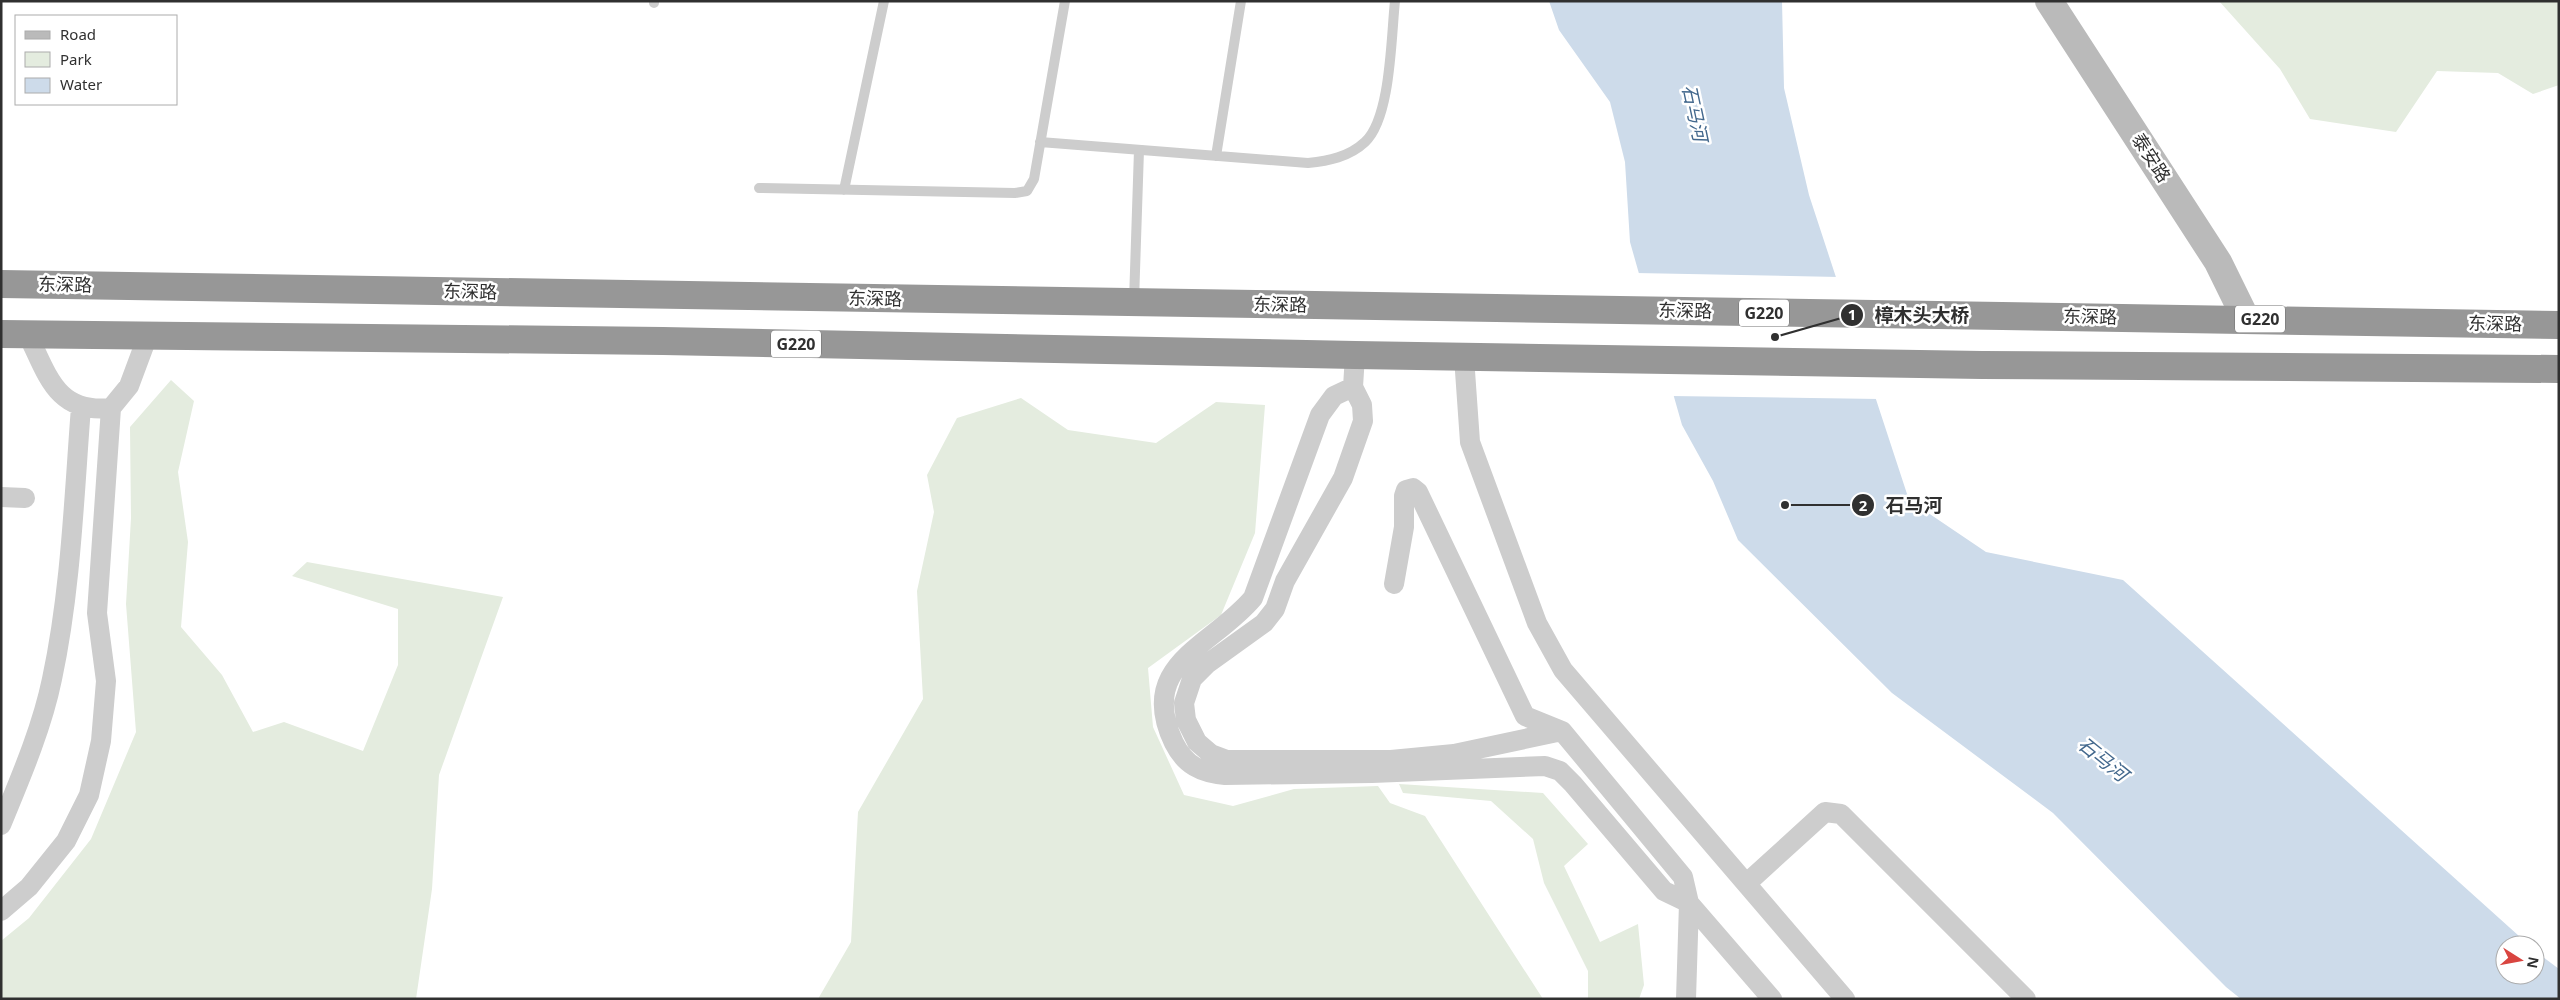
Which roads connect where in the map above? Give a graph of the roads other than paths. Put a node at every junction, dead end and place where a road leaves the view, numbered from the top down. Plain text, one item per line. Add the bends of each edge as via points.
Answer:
1 (884, 1) edge
2 (1065, 1) edge
3 (1242, 1) edge
4 (1395, 1) edge
5 (2049, 1) edge
6 (1040, 142) junction
7 (1139, 150) junction
8 (1216, 156) junction
9 (759, 188) dead end
10 (844, 190) junction
11 (1, 284) edge
12 (1134, 303) junction
13 (2246, 319) junction
14 (2559, 325) edge
15 (1, 334) edge
16 (28, 335) junction
17 (148, 335) junction
18 (1354, 355) junction
19 (1464, 357) junction
20 (2559, 369) edge
21 (1353, 387) junction
22 (81, 407) junction
23 (112, 408) junction
24 (1, 497) edge
25 (25, 498) dead end
26 (1394, 584) dead end
27 (65, 606) junction
28 (97, 613) junction
29 (1562, 731) junction
30 (1, 825) edge
31 (1747, 883) junction
32 (1690, 903) junction
33 (1, 910) edge
34 (1686, 999) edge
35 (1772, 999) edge
36 (1845, 999) edge
37 (2026, 999) edge

1 - 10 lane
2 - 6 lane
3 - 8 lane
4 - 8 lane via 1385,100 1377,125 1365,142 1329,162 1308,164
5 - 13 street, 泰安路 via 2218,262
6 - 7 lane
6 - 10 lane via 1031,186 1022,193
7 - 8 lane
7 - 12 lane
9 - 10 lane
11 - 12 highway, 东深路 / G220
12 - 13 highway, 东深路 / G220
13 - 14 highway, 东深路 / G220
15 - 16 highway, G220
16 - 17 highway, G220
16 - 22 street via 59,393
17 - 18 highway, G220 via 673,341
17 - 23 street via 129,386
18 - 19 highway, G220
18 - 21 street
19 - 20 highway, G220
19 - 31 street via 1470,442 1548,645 1563,670
21 - 29 street via 1362,405 1363,421 1343,478 1285,581 1275,609 1264,624 1207,664 1192,679 1184,703 1186,720 1197,742 1211,754 1227,760 1391,760 1454,754
21 - 32 street via 1334,396 1320,415 1253,598 1238,615 1178,663 1167,682 1163,706 1167,728 1177,750 1194,768 1208,774 1225,775 1545,766 1560,771 1573,784 1664,891
22 - 23 street via 93,410
22 - 27 street
23 - 28 street
24 - 25 street
26 - 29 street via 1404,527 1404,496 1406,490 1413,488 1418,492 1525,716
27 - 28 street
27 - 30 street via 52,680 26,762
28 - 33 street via 106,681 101,741 89,795 66,841 29,886
29 - 32 street via 1683,877
31 - 36 street
31 - 37 street via 1825,812 1841,814
32 - 34 street
32 - 35 street

